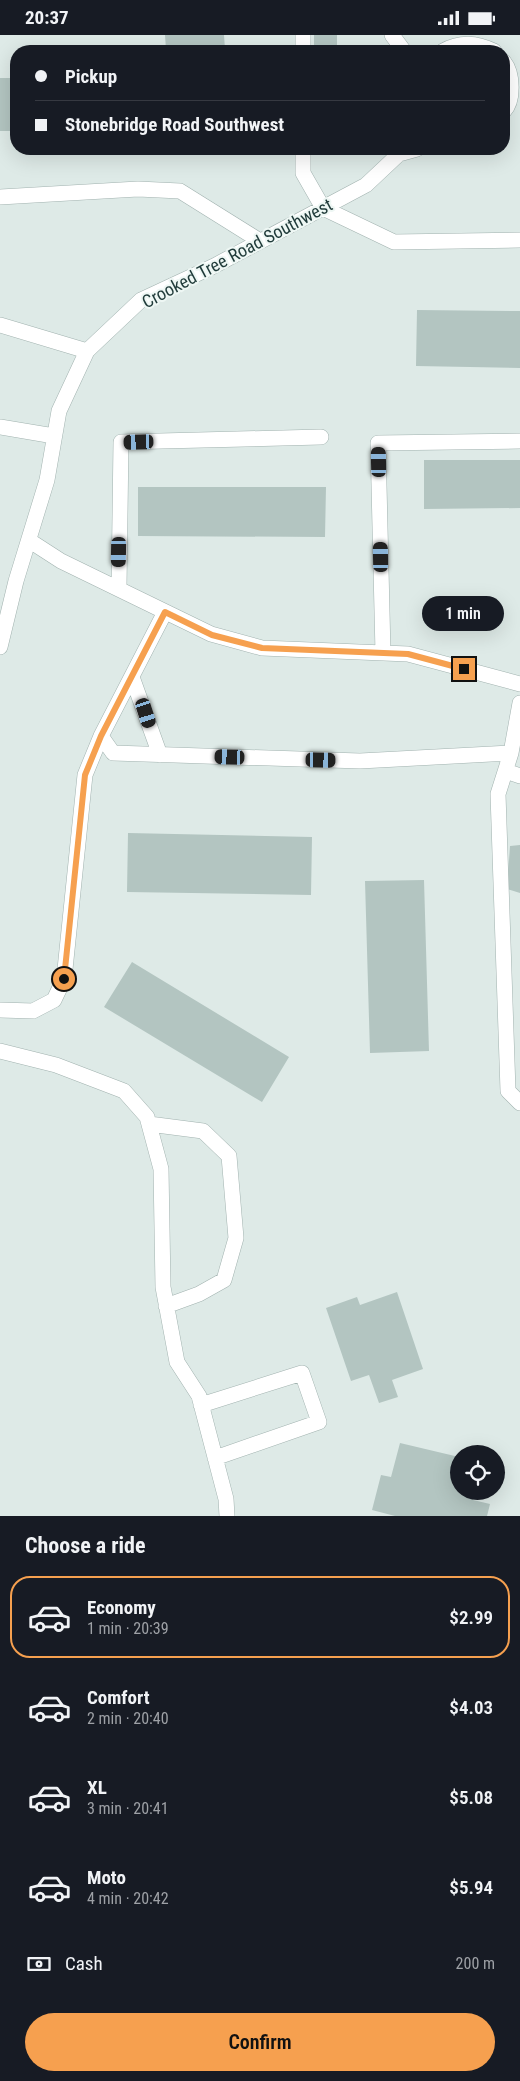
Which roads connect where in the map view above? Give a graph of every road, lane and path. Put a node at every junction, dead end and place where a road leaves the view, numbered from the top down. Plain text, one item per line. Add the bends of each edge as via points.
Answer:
1 (454, 45) edge
2 (478, 45) edge
3 (511, 65) edge
4 (510, 95) edge
5 (303, 155) edge
6 (396, 155) edge
7 (0, 197) edge
8 (323, 208) junction
9 (520, 240) edge
10 (260, 241) junction
11 (0, 325) edge
12 (87, 351) junction
13 (0, 427) edge
14 (54, 436) junction
15 (321, 437) dead end
16 (520, 441) edge
17 (30, 541) junction
18 (119, 588) junction
19 (165, 612) junction
20 (0, 647) edge
21 (383, 653) junction
22 (132, 677) junction
23 (520, 684) edge
24 (520, 703) edge
25 (101, 736) junction
26 (511, 753) junction
27 (160, 755) junction
28 (506, 771) junction
29 (520, 776) edge
30 (0, 1010) edge
31 (0, 1051) edge
32 (520, 1103) edge
33 (148, 1123) junction
34 (166, 1306) junction
35 (201, 1405) junction
36 (215, 1458) junction
37 (227, 1516) edge

1 - 2 street
3 - 4 street
5 - 8 street via 303,173
6 - 8 street, Crooked Tree Road Southwest via 366,185
7 - 10 street via 138,189 180,191
8 - 9 street via 394,242
8 - 10 street, Crooked Tree Road Southwest
10 - 12 street, Crooked Tree Road Southwest via 141,300
11 - 12 street
12 - 14 street, Crooked Tree Road Southwest via 59,411
13 - 14 street
14 - 17 street, Crooked Tree Road Southwest via 47,480
15 - 18 street via 121,442
16 - 21 street via 378,443
17 - 18 street via 61,561
17 - 20 street, Crooked Tree Road Southwest via 16,581
18 - 19 street
19 - 21 street via 212,635 262,648
19 - 22 street
21 - 23 street via 408,654
22 - 25 street
22 - 27 street
24 - 26 street
25 - 27 street via 113,753
25 - 30 street via 85,775 64,979 54,1000 33,1011
26 - 27 street via 360,761
26 - 28 street
28 - 29 street
28 - 32 street via 498,794 508,1091
31 - 33 street via 56,1065 124,1091 147,1117
33 - 34 street via 161,1169
33 - 34 street via 203,1131 229,1156 236,1238 224,1280
34 - 35 street via 177,1362 199,1396
35 - 36 street
35 - 36 street via 302,1373 319,1422
36 - 37 street

